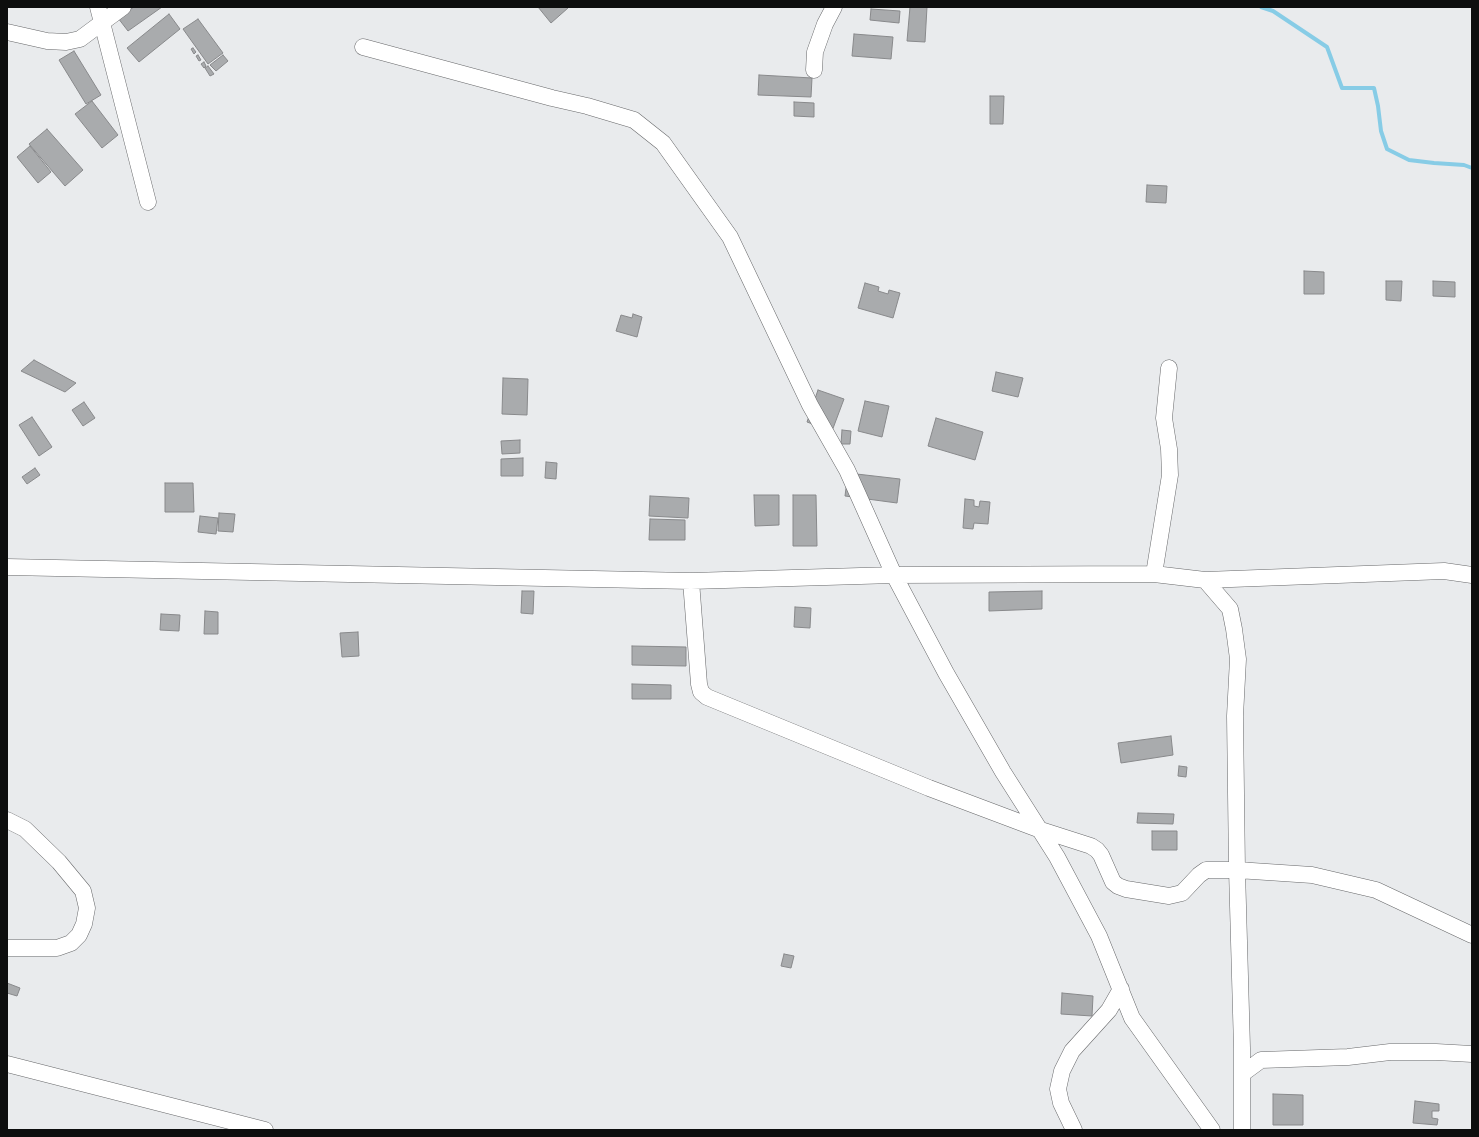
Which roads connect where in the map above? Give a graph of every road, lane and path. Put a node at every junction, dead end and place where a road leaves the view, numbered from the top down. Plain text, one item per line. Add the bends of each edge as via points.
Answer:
1 (98, 7) edge
2 (123, 7) edge
3 (834, 7) edge
4 (102, 23) junction
5 (7, 32) edge
6 (363, 47) dead end
7 (814, 70) dead end
8 (148, 202) dead end
9 (1169, 368) dead end
10 (7, 567) edge
11 (1154, 574) junction
12 (1472, 574) edge
13 (894, 575) junction
14 (1205, 580) junction
15 (691, 581) junction
16 (7, 820) edge
17 (1038, 829) junction
18 (1237, 870) junction
19 (1472, 936) edge
20 (7, 948) edge
21 (1121, 989) junction
22 (1242, 1048) junction
23 (1472, 1054) edge
24 (1261, 1060) junction
25 (7, 1064) edge
26 (1242, 1074) junction
27 (265, 1130) edge
28 (1074, 1130) edge
29 (1212, 1130) edge
30 (1242, 1130) edge

1 - 4 street
2 - 4 street
3 - 7 street via 824,24 815,52
4 - 5 street via 80,39 66,42 47,41
4 - 8 street
6 - 13 street via 634,120 663,144 730,237 810,405 847,470
9 - 11 street via 1164,418 1170,475
10 - 15 street
11 - 13 street
11 - 14 street
12 - 14 street via 1444,571
13 - 15 street
13 - 17 street via 953,686
14 - 18 street via 1230,608 1238,659 1235,716
15 - 17 street via 699,684 701,692 707,697 929,788
16 - 20 street via 25,829 59,862 83,891 87,908 79,935 71,943 57,948
17 - 18 street via 1097,850 1113,882 1126,889 1176,895 1182,893 1206,870
17 - 21 street via 1057,857 1099,936
18 - 19 street via 1312,875 1376,890
18 - 22 street
21 - 28 street via 1109,1010 1072,1051 1062,1071 1058,1089 1061,1103
21 - 29 street via 1132,1018
22 - 24 street
22 - 26 street
23 - 24 street via 1390,1052 1348,1058
24 - 26 street
25 - 27 street
26 - 30 street

